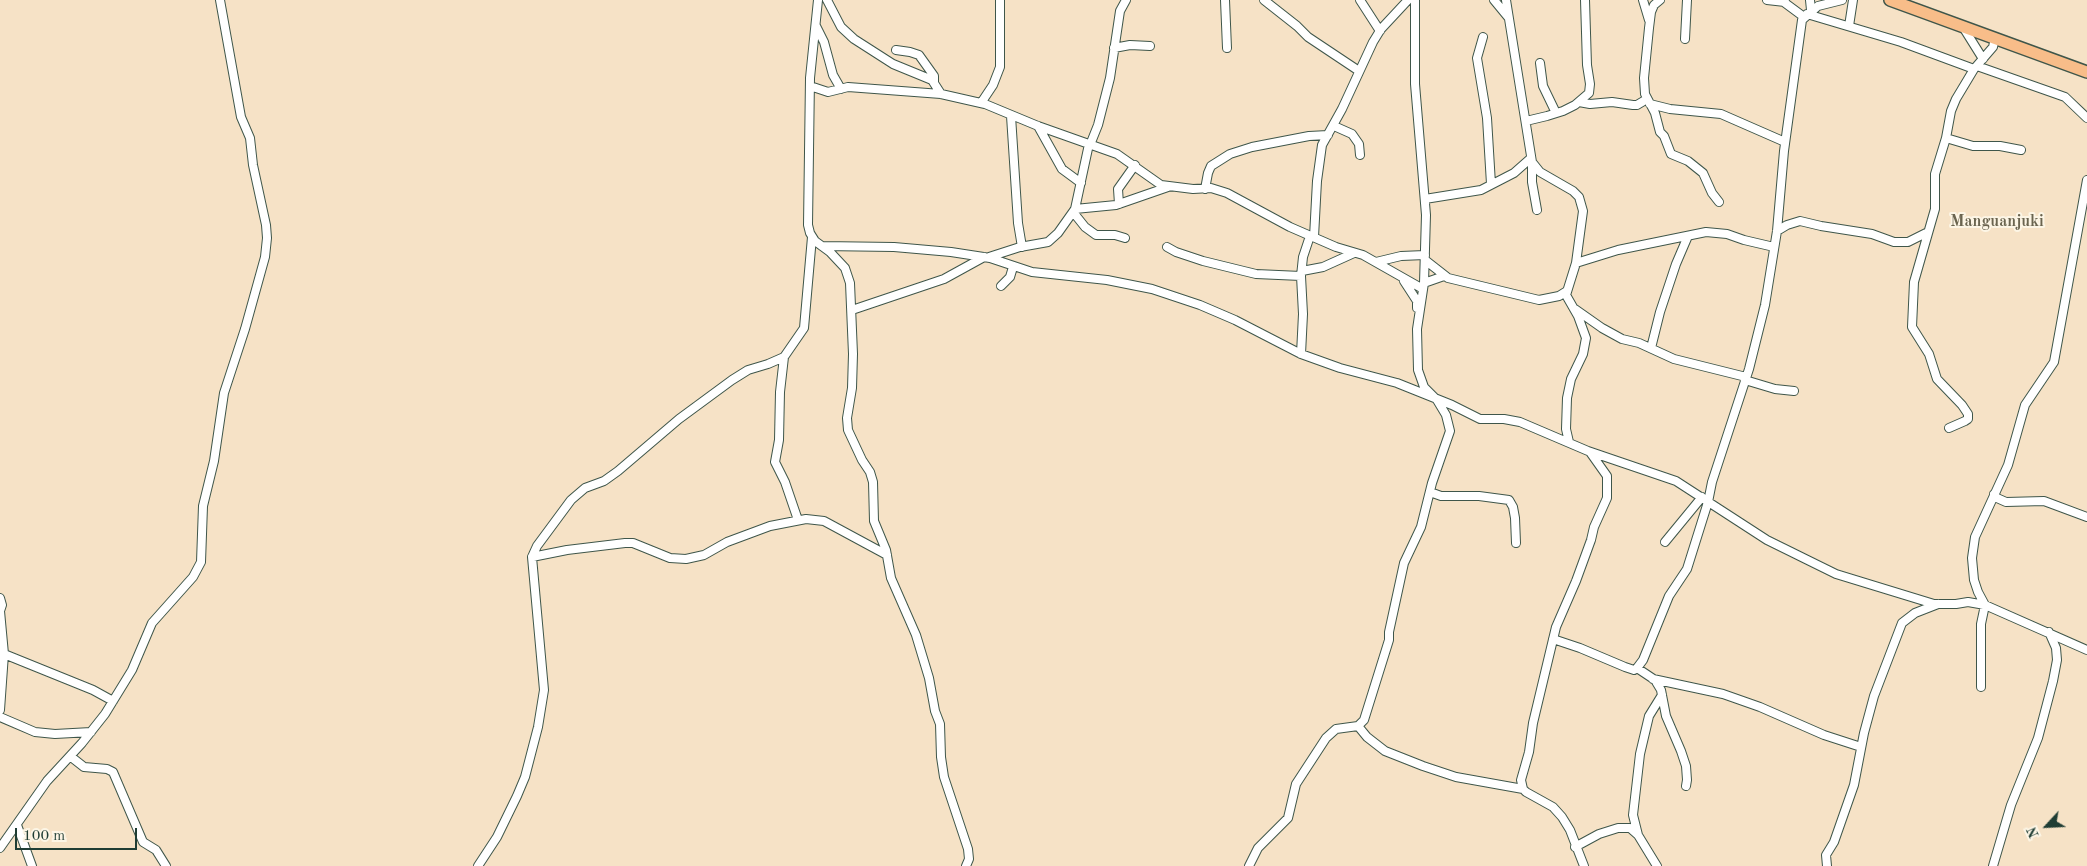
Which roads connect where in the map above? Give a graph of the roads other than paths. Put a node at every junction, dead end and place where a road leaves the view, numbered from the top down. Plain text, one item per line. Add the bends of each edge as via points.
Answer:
1 (220, 0) edge
2 (818, 0) edge
3 (827, 0) edge
4 (1000, 0) edge
5 (1126, 0) edge
6 (1225, 0) edge
7 (1264, 0) edge
8 (1360, 0) edge
9 (1408, 0) edge
10 (1415, 0) edge
11 (1494, 0) edge
12 (1506, 0) edge
13 (1585, 0) edge
14 (1643, 0) edge
15 (1660, 0) edge
16 (1687, 0) edge
17 (1767, 0) edge
18 (1810, 0) edge
19 (1842, 0) edge
20 (1853, 0) edge
21 (1890, 0) edge
22 (1783, 1) edge
23 (1807, 14) junction
24 (1508, 17) junction
25 (1650, 22) junction
26 (816, 26) junction
27 (1849, 26) junction
28 (1963, 26) junction
29 (1380, 31) junction
30 (1483, 37) dead end
31 (1996, 38) junction
32 (1685, 39) dead end
33 (1150, 46) dead end
34 (1114, 48) junction
35 (1227, 48) dead end
36 (896, 50) dead end
37 (1983, 59) junction
38 (1540, 64) dead end
39 (1976, 67) junction
40 (1359, 71) junction
41 (2087, 72) edge
42 (934, 82) junction
43 (810, 86) junction
44 (841, 89) junction
45 (941, 94) junction
46 (1649, 101) junction
47 (1579, 102) junction
48 (981, 103) junction
49 (1556, 113) junction
50 (1011, 116) junction
51 (2087, 118) edge
52 (1526, 121) junction
53 (1038, 126) junction
54 (1334, 126) junction
55 (1328, 135) junction
56 (1946, 138) junction
57 (1785, 142) junction
58 (1090, 145) junction
59 (2021, 150) dead end
60 (1360, 155) dead end
61 (1532, 160) junction
62 (1135, 165) junction
63 (2087, 180) edge
64 (1081, 183) junction
65 (1491, 184) junction
66 (1170, 186) junction
67 (1204, 189) junction
68 (1425, 199) junction
69 (1719, 202) dead end
70 (1119, 204) junction
71 (1537, 210) dead end
72 (1074, 211) junction
73 (1777, 231) junction
74 (1928, 232) junction
75 (1688, 236) junction
76 (812, 237) junction
77 (1312, 237) junction
78 (1125, 238) dead end
79 (822, 246) junction
80 (1167, 246) dead end
81 (1022, 247) junction
82 (1774, 247) junction
83 (1354, 253) junction
84 (986, 258) junction
85 (1425, 258) junction
86 (1376, 262) junction
87 (1576, 263) junction
88 (1013, 266) junction
89 (1302, 274) junction
90 (1444, 276) junction
91 (1402, 278) junction
92 (1001, 286) dead end
93 (1424, 286) junction
94 (1567, 291) junction
95 (1574, 309) junction
96 (852, 310) junction
97 (1418, 318) junction
98 (1650, 348) junction
99 (1301, 354) junction
100 (784, 357) junction
101 (1745, 378) junction
102 (1794, 391) dead end
103 (1437, 400) junction
104 (1949, 428) dead end
105 (1569, 442) junction
106 (1588, 451) junction
107 (1430, 492) junction
108 (1994, 494) junction
109 (1705, 500) junction
110 (2087, 517) edge
111 (798, 520) junction
112 (1665, 542) dead end
113 (1516, 543) dead end
114 (887, 555) junction
115 (532, 557) junction
116 (0, 598) edge
117 (1938, 603) junction
118 (1985, 606) junction
119 (0, 611) edge
120 (2049, 632) junction
121 (1553, 639) junction
122 (2087, 650) edge
123 (4, 654) junction
124 (1637, 668) junction
125 (1653, 679) junction
126 (1981, 687) dead end
127 (1662, 695) junction
128 (113, 701) junction
129 (0, 710) edge
130 (0, 717) edge
131 (1358, 726) junction
132 (91, 732) junction
133 (1861, 747) junction
134 (70, 756) junction
135 (1686, 786) dead end
136 (1523, 789) junction
137 (17, 825) junction
138 (1638, 835) junction
139 (1575, 846) junction
140 (0, 848) edge
141 (32, 866) edge
142 (166, 866) edge
143 (478, 866) edge
144 (966, 866) edge
145 (1249, 866) edge
146 (1584, 866) edge
147 (1657, 866) edge
148 (1827, 866) edge
149 (1993, 866) edge

1 - 128 street via 239,108 249,134 266,224 265,257 246,329 224,393 203,506 201,562 152,623 132,670
2 - 26 street
3 - 42 street via 841,28 854,40 893,64
4 - 48 street via 1000,67
5 - 34 street via 1120,11
6 - 35 street
7 - 40 street via 1308,38
8 - 29 street
9 - 29 street
10 - 68 street via 1415,84
11 - 24 street
12 - 24 street
13 - 47 street via 1590,84 1589,93
14 - 25 street
15 - 25 street via 1654,6
16 - 32 street
17 - 22 street
18 - 23 street
19 - 23 street via 1818,6
20 - 27 street
21 - 28 main road
22 - 23 street
23 - 27 street
23 - 57 street via 1800,26
24 - 52 street
25 - 46 street via 1644,78
26 - 43 street
26 - 44 street
27 - 39 street
28 - 31 main road
28 - 37 street
29 - 40 street
30 - 65 street via 1477,58 1487,118
31 - 37 street
31 - 41 main road
33 - 34 street via 1130,44
34 - 58 street via 1098,125
36 - 42 street via 919,55 934,76
37 - 39 street
38 - 49 street via 1543,86
39 - 51 street via 2065,97
39 - 56 street via 1956,99 1948,119
40 - 54 street
42 - 45 street
43 - 44 street via 828,92
43 - 76 street via 807,200
44 - 45 street
45 - 48 street
46 - 47 street via 1637,105
46 - 57 street via 1670,109 1721,114
46 - 69 street via 1671,154 1688,161 1703,173
47 - 49 street
48 - 50 street
49 - 52 street
50 - 53 street
50 - 81 street
52 - 61 street
53 - 58 street
53 - 64 street via 1062,169
54 - 55 street
54 - 60 street via 1352,134 1359,144
55 - 67 street via 1252,147 1230,154 1211,166
55 - 77 street via 1322,145
56 - 59 street via 1973,146
56 - 74 street via 1935,174 1936,204
57 - 73 street
58 - 62 street via 1117,154
58 - 64 street
61 - 65 street
61 - 71 street
61 - 87 street via 1540,172 1579,197 1583,210
62 - 66 street via 1160,185
62 - 70 street via 1118,189
63 - 108 street via 2054,362 2025,405 2008,465
64 - 72 street
65 - 68 street via 1481,190
66 - 67 street
66 - 70 street
67 - 77 street via 1227,193
68 - 85 street
70 - 72 street
72 - 78 street via 1085,227 1096,235
72 - 81 street via 1052,239
73 - 74 street via 1800,221 1872,234 1894,242 1908,242
73 - 82 street
74 - 104 street via 1916,273 1911,322 1929,354 1938,379 1968,414 1966,421
75 - 82 street via 1716,232
75 - 87 street via 1618,250
75 - 98 street
76 - 79 street
76 - 100 street via 804,328
77 - 83 street
77 - 89 street via 1303,257
79 - 84 street via 922,249
79 - 96 street via 844,268 850,283
80 - 89 street via 1203,261 1256,274
81 - 84 street
82 - 101 street via 1765,305
83 - 86 street
83 - 89 street
84 - 88 street
84 - 96 street via 944,279
85 - 86 street via 1402,256
85 - 90 street
85 - 93 street
86 - 91 street
87 - 94 street
88 - 92 street via 1010,277
88 - 99 street via 1032,272 1107,280 1152,289 1235,320
89 - 99 street
90 - 93 street
90 - 94 street via 1539,300
91 - 93 street
91 - 97 street via 1417,301
93 - 97 street
94 - 95 street
95 - 98 street via 1615,335
95 - 105 street via 1586,344 1571,379 1567,398 1565,421
96 - 114 street via 852,388 846,418 848,430 873,482 874,521
97 - 103 street via 1420,379
98 - 101 street via 1674,359
99 - 103 street
100 - 111 street via 776,462
100 - 115 street via 748,370 732,380 671,425 618,471 586,488 571,500
101 - 102 street via 1775,389
101 - 109 street
103 - 105 street via 1480,419 1510,420
103 - 107 street via 1449,421 1450,431
105 - 106 street
106 - 109 street via 1676,481
106 - 121 street via 1607,476 1606,498
107 - 113 street via 1441,496 1509,500 1514,512
107 - 131 street via 1421,527 1404,563 1381,670 1367,714
108 - 110 street via 2002,501 2044,501
108 - 118 street via 1973,544 1974,580
109 - 112 street
109 - 117 street via 1767,540 1836,574
109 - 124 street via 1687,570 1669,596
111 - 114 street via 824,521
111 - 115 street via 770,526 727,542 704,555 686,559 670,558 633,543
114 - 144 street via 891,578 916,635 929,678 940,724 944,777 968,849
115 - 143 street via 544,690 538,727 525,778
116 - 119 street
117 - 118 street via 1968,602
117 - 133 street via 1902,623 1874,696
118 - 120 street
118 - 126 street via 1981,624
119 - 123 street
120 - 122 street
120 - 149 street via 2056,648 2056,669 2038,738 2011,805
121 - 124 street via 1625,667
121 - 136 street via 1529,752 1521,775
123 - 128 street
123 - 129 street
124 - 125 street
125 - 127 street
125 - 133 street via 1722,694
127 - 135 street via 1666,716 1686,766
127 - 138 street via 1649,716 1640,754 1633,814
128 - 132 street
130 - 132 street via 35,732
131 - 136 street via 1385,751 1423,766 1456,777
131 - 145 street via 1336,729 1326,738 1296,784 1288,818 1258,848
132 - 134 street
133 - 148 street via 1854,785 1834,842 1826,855
134 - 137 street via 47,781
134 - 142 street via 84,767 112,772 144,842 156,850
136 - 139 street via 1558,812 1570,830
137 - 140 street
137 - 141 street
138 - 139 street via 1630,828 1618,828
138 - 147 street
139 - 146 street

